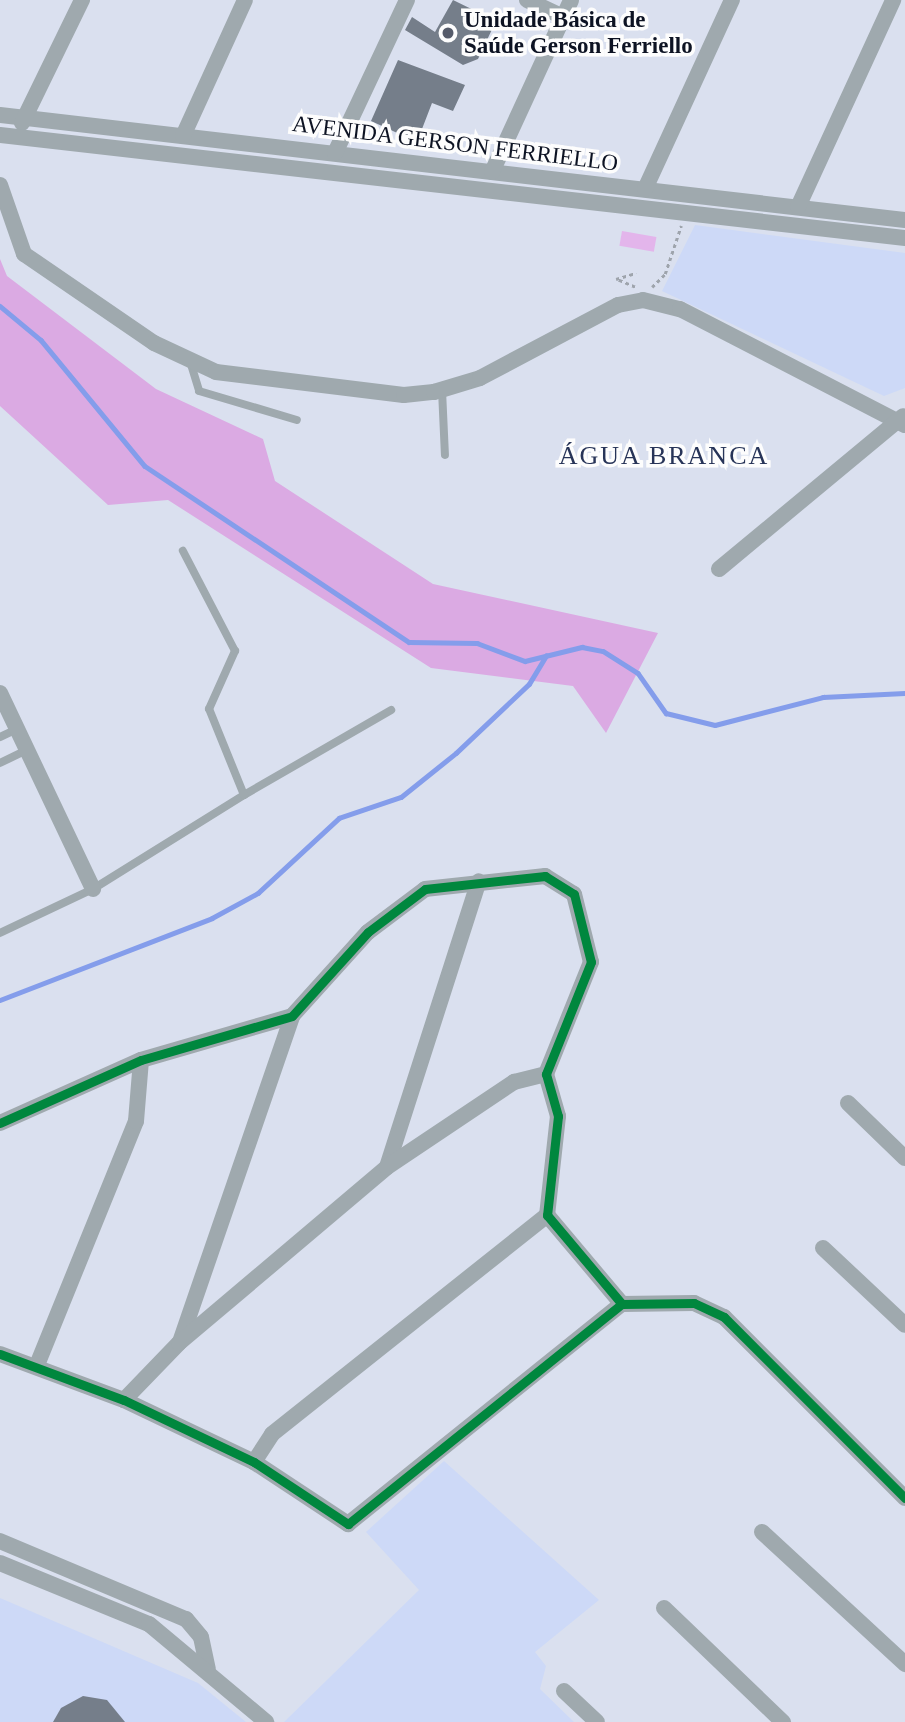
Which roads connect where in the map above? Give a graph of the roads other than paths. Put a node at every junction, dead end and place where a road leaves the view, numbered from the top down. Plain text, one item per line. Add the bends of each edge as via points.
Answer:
1 (82, 0) edge
2 (245, 0) edge
3 (407, 0) edge
4 (527, 0) edge
5 (571, 0) edge
6 (732, 0) edge
7 (893, 0) edge
8 (563, 17) junction
9 (0, 115) edge
10 (27, 118) junction
11 (4, 136) edge
12 (183, 136) junction
13 (335, 153) junction
14 (492, 172) junction
15 (0, 185) edge
16 (645, 189) junction
17 (798, 207) junction
18 (905, 220) edge
19 (905, 237) edge
20 (190, 361) junction
21 (442, 390) junction
22 (297, 420) dead end
23 (902, 420) edge
24 (445, 455) dead end
25 (183, 551) dead end
26 (719, 569) dead end
27 (0, 693) edge
28 (391, 710) dead end
29 (17, 729) junction
30 (0, 737) edge
31 (27, 750) junction
32 (0, 763) edge
33 (244, 795) junction
34 (479, 881) junction
35 (93, 889) junction
36 (0, 933) edge
37 (292, 1016) junction
38 (141, 1059) junction
39 (546, 1074) junction
40 (848, 1103) dead end
41 (0, 1123) edge
42 (905, 1158) edge
43 (387, 1167) junction
44 (547, 1215) junction
45 (823, 1248) dead end
46 (622, 1304) junction
47 (905, 1325) edge
48 (180, 1343) junction
49 (0, 1354) edge
50 (37, 1365) junction
51 (124, 1400) junction
52 (254, 1462) junction
53 (905, 1498) edge
54 (762, 1532) dead end
55 (0, 1541) edge
56 (0, 1563) edge
57 (664, 1608) dead end
58 (905, 1664) edge
59 (208, 1669) junction
60 (564, 1691) dead end
61 (266, 1722) edge
62 (597, 1722) edge
63 (783, 1722) edge

1 - 10 street
2 - 12 street
3 - 13 street
4 - 8 street
5 - 8 street
6 - 16 street
7 - 17 street
8 - 14 street
9 - 10 street, AVENIDA GERSON FERRIELLO
10 - 11 street
10 - 12 street, AVENIDA GERSON FERRIELLO
11 - 19 street, AVENIDA GERSON FERRIELLO
12 - 13 street, AVENIDA GERSON FERRIELLO
13 - 14 street, AVENIDA GERSON FERRIELLO
14 - 16 street, AVENIDA GERSON FERRIELLO
15 - 20 street via 24,254
16 - 17 street, AVENIDA GERSON FERRIELLO
17 - 18 street, AVENIDA GERSON FERRIELLO
20 - 21 street via 244,378 404,395
20 - 22 lane via 192,380 209,396
21 - 23 street via 480,378 642,300 680,309
21 - 24 lane
23 - 26 street
25 - 33 lane via 235,651 209,709
27 - 29 street
28 - 33 lane
29 - 30 lane
29 - 31 street
31 - 32 lane
31 - 35 street
33 - 35 lane
34 - 37 street via 418,893 368,932
34 - 39 street via 538,874 565,885 576,898 590,962
34 - 43 street
35 - 36 lane
37 - 38 street
37 - 48 street
38 - 41 street
38 - 50 street via 139,1113
39 - 43 street via 514,1082
39 - 44 street via 558,1116
40 - 42 street
43 - 48 street
44 - 46 street
44 - 52 street via 272,1434
45 - 47 street
46 - 52 street via 351,1523
46 - 53 street via 709,1307
48 - 51 street
49 - 50 street
50 - 51 street
51 - 52 street
54 - 58 street
55 - 59 street via 186,1619 201,1637
56 - 59 street via 149,1624
57 - 63 street
59 - 61 street
60 - 62 street

